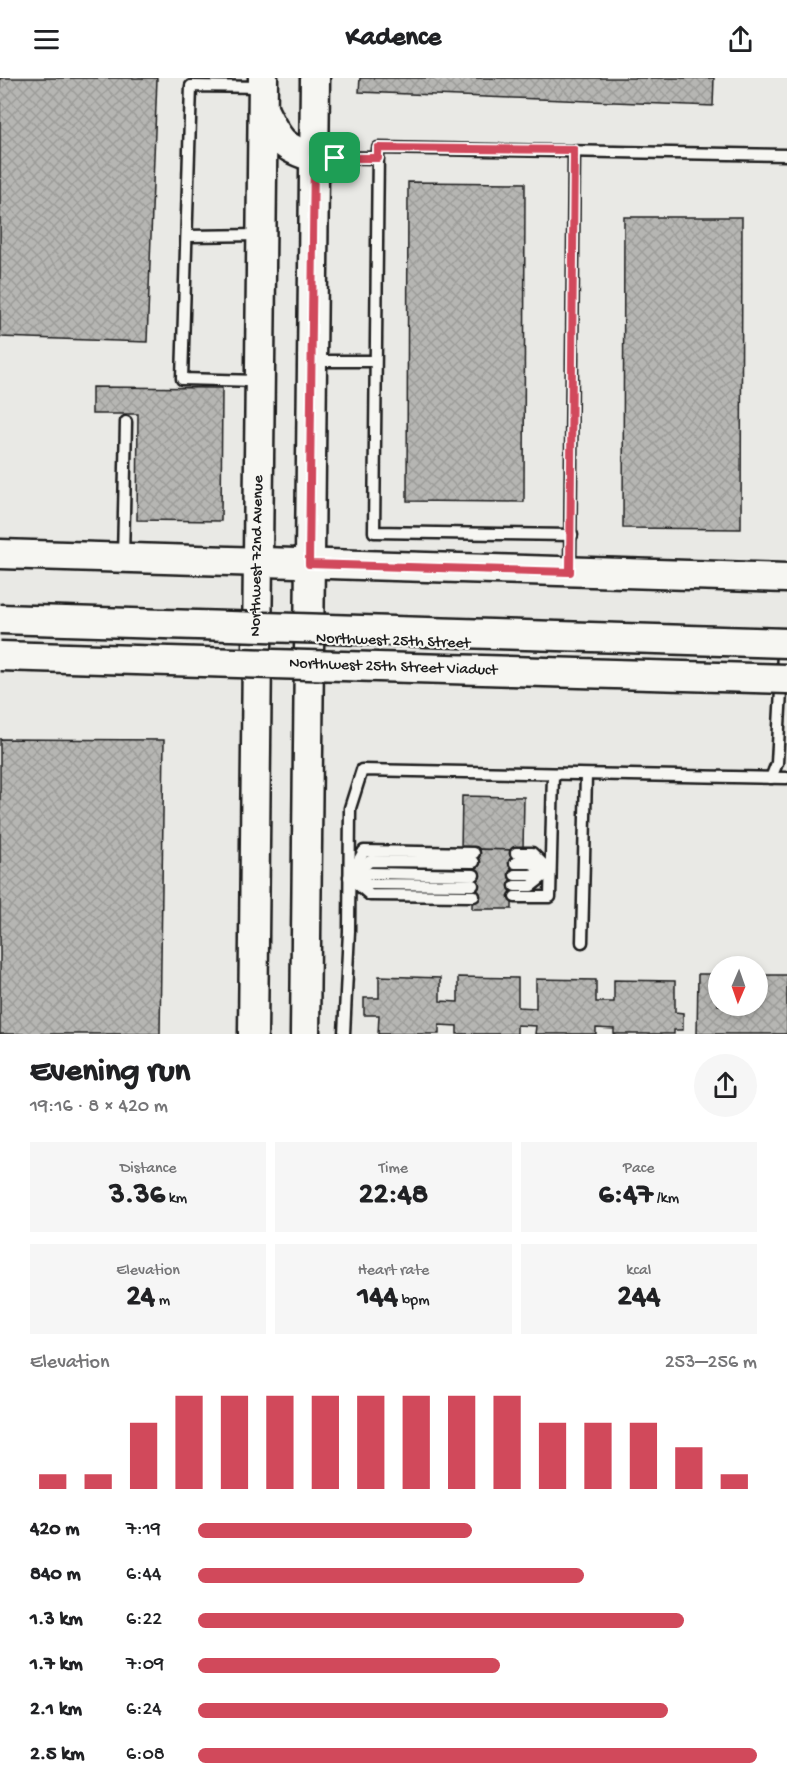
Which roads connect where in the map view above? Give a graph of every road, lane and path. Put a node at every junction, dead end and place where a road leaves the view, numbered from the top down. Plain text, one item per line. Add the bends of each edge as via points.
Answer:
1 (315, 78) edge
2 (263, 91) edge
3 (574, 150) junction
4 (787, 155) edge
5 (314, 158) junction
6 (378, 158) junction
7 (187, 236) junction
8 (261, 236) junction
9 (312, 361) junction
10 (375, 361) junction
11 (260, 381) junction
12 (126, 422) dead end
13 (572, 536) junction
14 (0, 554) edge
15 (123, 558) junction
16 (259, 563) junction
17 (309, 564) junction
18 (787, 570) edge
19 (570, 572) junction
20 (787, 578) edge
21 (0, 619) edge
22 (0, 625) edge
23 (257, 638) junction
24 (308, 639) junction
25 (786, 653) edge
26 (0, 656) edge
27 (553, 774) junction
28 (586, 775) junction
29 (771, 778) junction
30 (787, 778) edge
31 (474, 857) dead end
32 (515, 858) dead end
33 (550, 871) junction
34 (349, 877) junction
35 (582, 942) dead end
36 (253, 1034) edge
37 (305, 1034) edge
38 (344, 1034) edge

1 - 5 main road
2 - 5 main road via 277,137 294,152
2 - 7 lane via 191,86
2 - 8 main road, Northwest 72nd Avenue
3 - 4 lane
3 - 6 lane via 378,148
3 - 13 lane
5 - 6 lane
5 - 9 main road
6 - 10 lane
7 - 8 lane
7 - 11 lane via 182,379
8 - 11 main road, Northwest 72nd Avenue
9 - 10 lane
9 - 17 main road
10 - 13 lane via 374,532
11 - 16 main road, Northwest 72nd Avenue
12 - 15 lane
13 - 19 lane
14 - 15 main road
15 - 16 main road
16 - 17 main road
16 - 23 main road, Northwest 72nd Avenue
17 - 19 main road
17 - 24 main road
18 - 20 lane
19 - 20 main road
21 - 25 main road, bridge
22 - 23 main road, Northwest 25th Street
23 - 24 main road, Northwest 25th Street
23 - 36 main road, Northwest 72nd Avenue
24 - 25 main road, Northwest 25th Street
24 - 37 main road
25 - 26 main road, Northwest 25th Street Viaduct, bridge
25 - 29 lane via 777,763
27 - 28 lane
27 - 33 lane
27 - 34 lane via 362,770 350,808
28 - 29 lane
28 - 35 lane
29 - 30 lane
31 - 34 lane via 370,861
32 - 33 lane
33 - 33 lane via 550,897 515,886 531,886
34 - 34 lane via 370,894 474,885 370,873
34 - 38 lane

